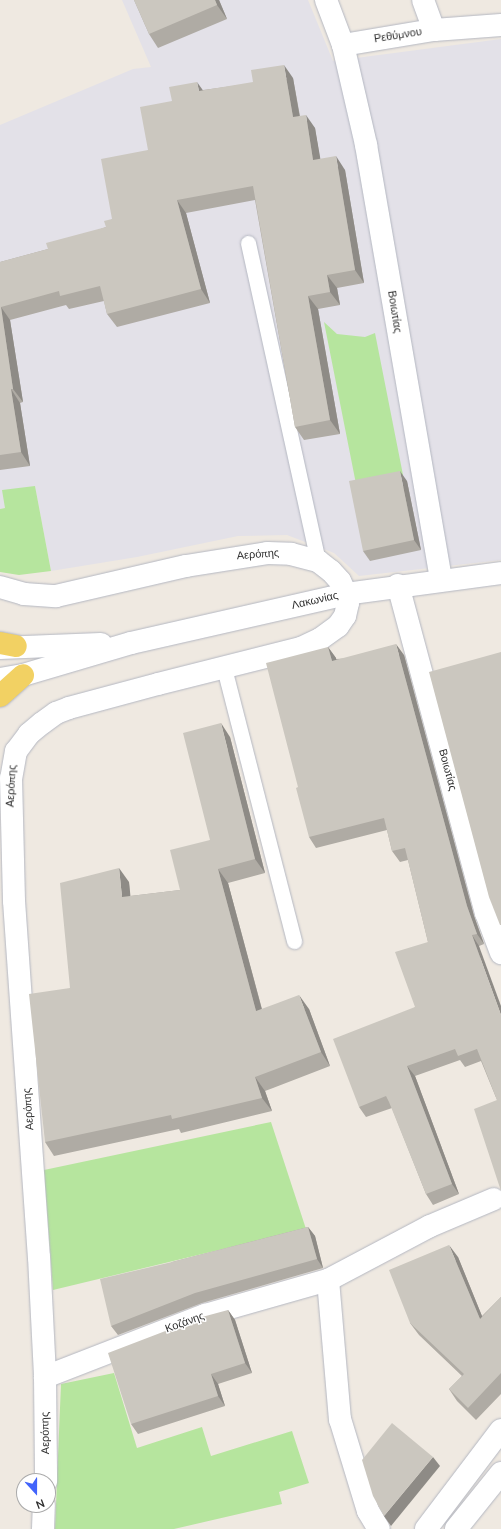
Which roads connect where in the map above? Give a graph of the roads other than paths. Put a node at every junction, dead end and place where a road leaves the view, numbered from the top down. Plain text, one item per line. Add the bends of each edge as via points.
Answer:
1 (326, 0) edge
2 (423, 0) edge
3 (501, 25) edge
4 (434, 30) junction
5 (343, 45) junction
6 (248, 243) dead end
7 (318, 561) junction
8 (501, 573) edge
9 (441, 580) junction
10 (398, 586) junction
11 (0, 587) edge
12 (346, 594) junction
13 (131, 643) junction
14 (5, 646) edge
15 (224, 668) junction
16 (23, 675) junction
17 (0, 680) edge
18 (0, 696) edge
19 (294, 941) dead end
20 (501, 953) edge
21 (494, 1198) dead end
22 (328, 1280) junction
23 (45, 1377) junction
24 (501, 1430) edge
25 (46, 1473) edge
26 (501, 1473) edge
27 (44, 1513) edge
28 (43, 1529) edge
29 (378, 1529) edge
30 (426, 1529) edge
31 (456, 1529) edge

1 - 5 street
2 - 4 street
3 - 4 street, Ρεθύμνου
4 - 5 street, Ρεθύμνου
5 - 9 street, Βοιωτίας via 366,145
6 - 7 lane
7 - 11 street, Αερόπης via 291,554 255,554 186,566 56,596 24,594
7 - 12 street, Αερόπης via 340,582
8 - 9 street, Λακωνίας
9 - 10 street, Λακωνίας
10 - 12 street, Λακωνίας
10 - 20 street, Βοιωτίας via 486,913
12 - 13 street, Λακωνίας
12 - 15 street, Αερόπης via 348,603 345,616 338,626 320,639 292,651
13 - 14 street, Λακωνίας
13 - 16 street, Λακωνίας
15 - 19 lane
15 - 23 street, Αερόπης via 104,698 56,714 29,734 14,757 10,816 14,901
16 - 17 street, Λακωνίας
16 - 18 main road
21 - 22 street, Κοζάνης via 430,1226
22 - 23 street, Κοζάνης via 205,1315
22 - 29 street via 340,1418 368,1512
23 - 25 street, Αερόπης
24 - 30 street
26 - 31 street
27 - 28 street

